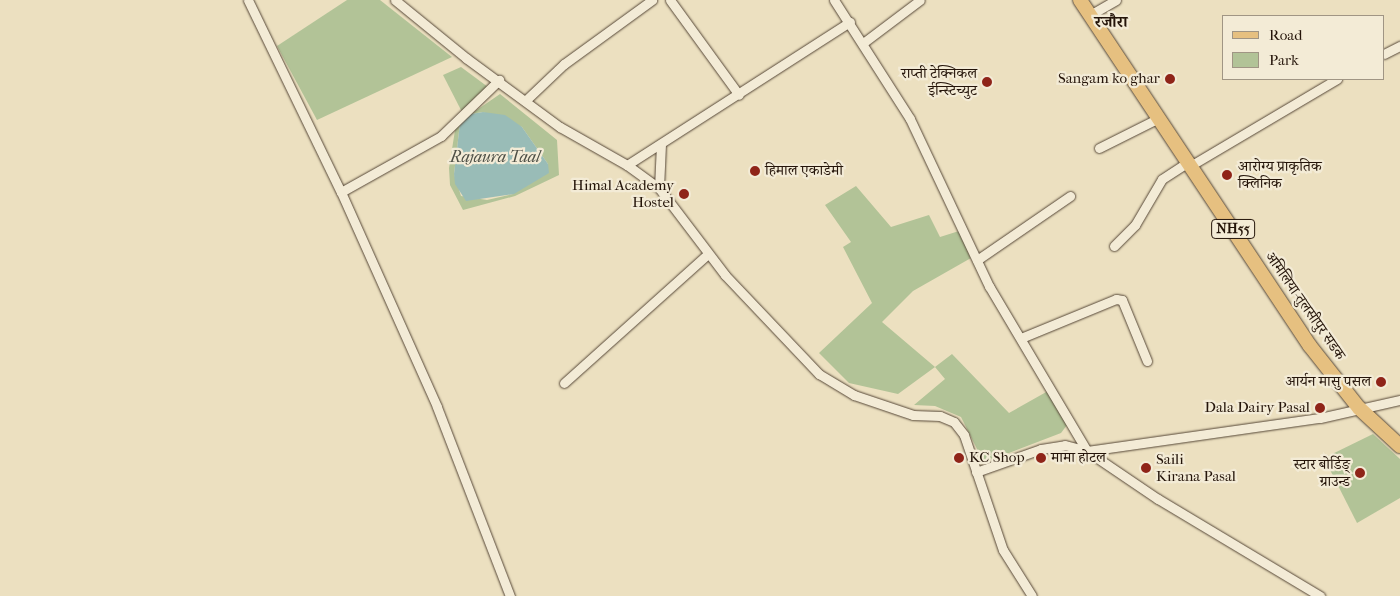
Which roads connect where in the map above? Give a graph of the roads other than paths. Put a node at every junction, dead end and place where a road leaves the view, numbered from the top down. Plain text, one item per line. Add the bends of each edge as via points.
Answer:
1 (248, 0) edge
2 (395, 0) edge
3 (405, 0) edge
4 (652, 0) edge
5 (670, 0) edge
6 (834, 0) edge
7 (920, 0) edge
8 (1080, 0) edge
9 (1116, 0) edge
10 (407, 10) junction
11 (1090, 15) junction
12 (850, 22) junction
13 (863, 43) junction
14 (1400, 46) edge
15 (1385, 54) edge
16 (499, 80) junction
17 (1335, 80) edge
18 (739, 95) junction
19 (525, 100) junction
20 (1159, 118) junction
21 (661, 144) junction
22 (1099, 148) dead end
23 (1189, 164) junction
24 (627, 165) junction
25 (659, 188) junction
26 (341, 192) junction
27 (1070, 196) dead end
28 (1114, 246) dead end
29 (708, 254) junction
30 (977, 260) junction
31 (1021, 338) junction
32 (1147, 361) dead end
33 (564, 383) dead end
34 (1400, 400) edge
35 (1359, 408) junction
36 (1400, 446) edge
37 (1087, 451) junction
38 (976, 472) junction
39 (510, 596) edge
40 (1032, 596) edge
41 (1320, 596) edge

1 - 26 street
2 - 10 street
3 - 10 street
4 - 19 street via 564,64
5 - 18 street
6 - 12 street
7 - 13 street
8 - 11 main road, अमिलिया-तुलसीपुर सडक / NH55
9 - 11 street
10 - 16 street
11 - 20 main road, अमिलिया-तुलसीपुर सडक / NH55
12 - 13 street
12 - 18 street
13 - 30 street via 910,119
14 - 15 street
16 - 19 street
16 - 26 street via 441,136
17 - 23 street
18 - 21 street
19 - 24 street via 576,138
20 - 22 street
20 - 23 main road, अमिलिया-तुलसीपुर सडक / NH55
21 - 24 street
21 - 25 street
23 - 28 street via 1162,179 1135,225
23 - 35 main road, अमिलिया-तुलसीपुर सडक / NH55 via 1310,346
24 - 25 street
25 - 29 street
26 - 39 street via 437,407
27 - 30 street
29 - 33 street
29 - 38 street via 805,360 829,381 854,395 902,411 940,416 954,422 964,435
30 - 31 street
31 - 32 street via 1116,299 1122,300
31 - 37 street
34 - 35 street
35 - 36 main road, अमिलिया-तुलसीपुर सडक / NH55
35 - 37 street via 1320,418
37 - 38 street via 1064,445
37 - 41 street via 1158,499
38 - 40 street via 1003,550

